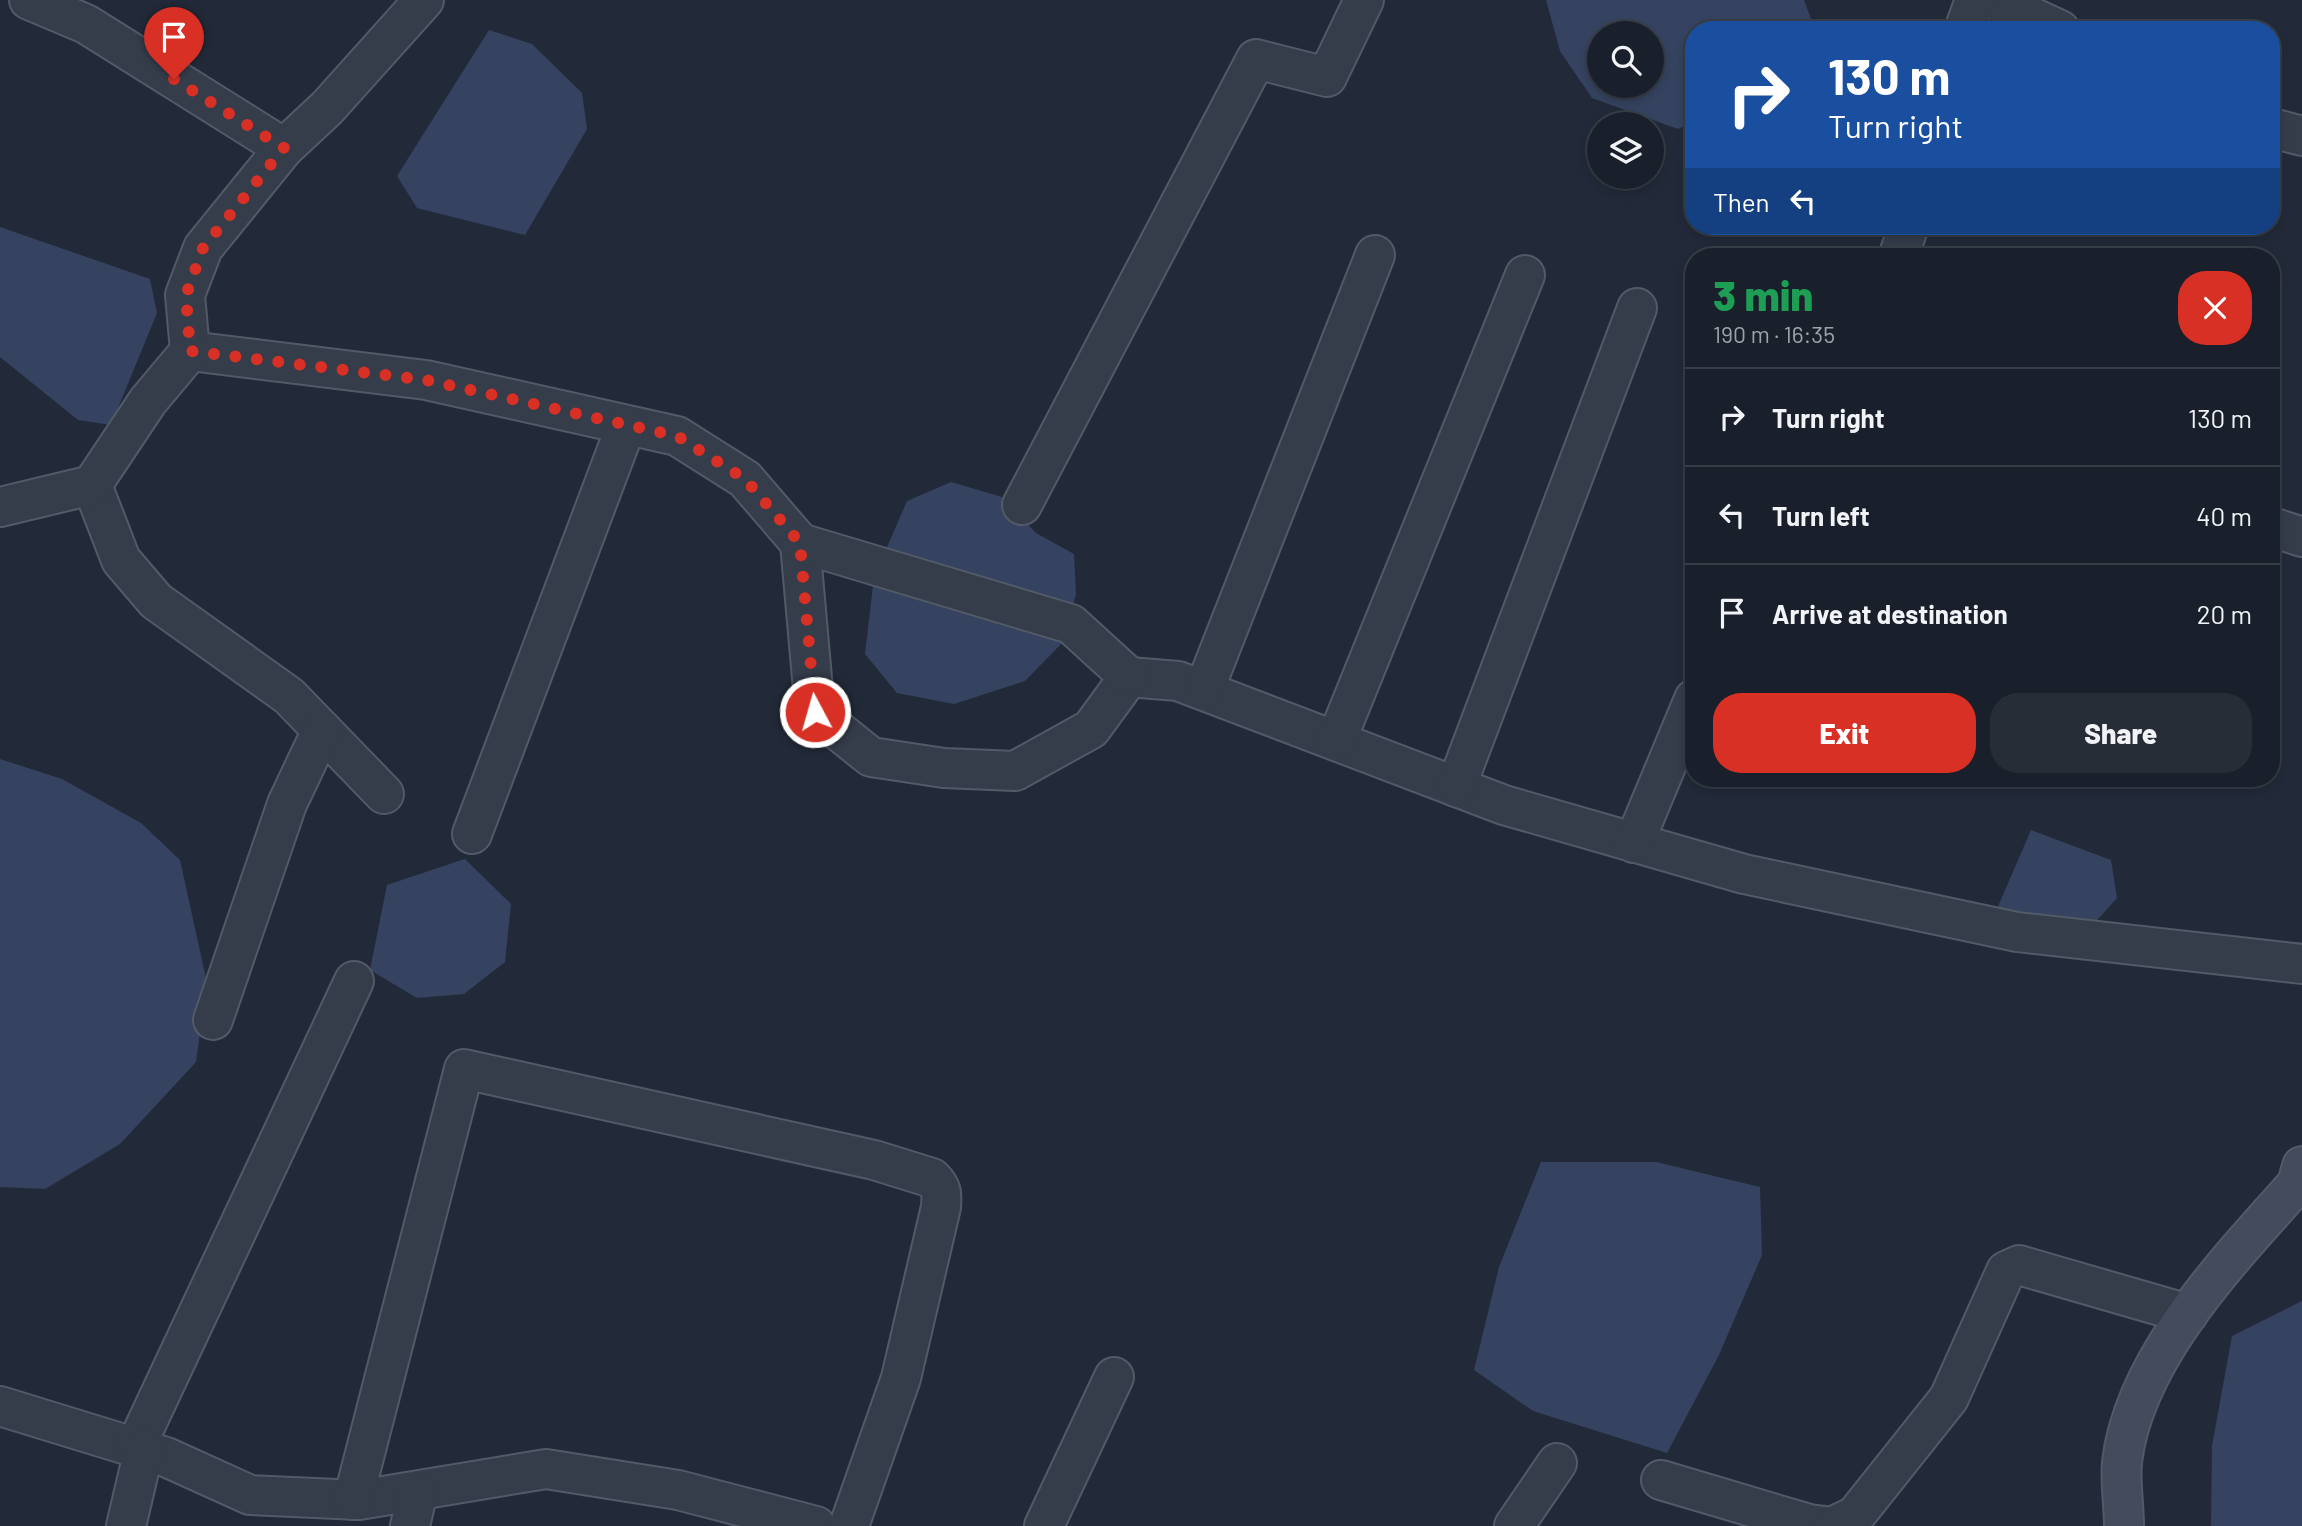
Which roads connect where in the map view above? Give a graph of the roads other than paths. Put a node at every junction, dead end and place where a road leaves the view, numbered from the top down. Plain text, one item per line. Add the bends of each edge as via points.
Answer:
1 (29, 0) edge
2 (424, 0) edge
3 (1364, 0) edge
4 (1975, 0) edge
5 (1995, 0) edge
6 (1968, 21) edge
7 (2040, 21) edge
8 (2280, 130) edge
9 (2302, 136) edge
10 (284, 148) junction
11 (1375, 255) dead end
12 (1525, 275) dead end
13 (1637, 308) dead end
14 (190, 351) junction
15 (626, 426) junction
16 (92, 485) junction
17 (1022, 505) dead end
18 (0, 507) edge
19 (2280, 530) edge
20 (2302, 537) edge
21 (800, 543) junction
22 (1129, 677) junction
23 (1204, 690) junction
24 (1685, 721) edge
25 (322, 730) junction
26 (1336, 741) junction
27 (1457, 787) junction
28 (384, 794) dead end
29 (472, 834) dead end
30 (1634, 843) junction
31 (2302, 964) edge
32 (354, 981) dead end
33 (213, 1020) dead end
34 (2302, 1166) edge
35 (2188, 1314) junction
36 (1114, 1377) dead end
37 (0, 1406) edge
38 (139, 1449) junction
39 (1557, 1463) dead end
40 (1661, 1480) dead end
41 (353, 1500) junction
42 (414, 1508) edge
43 (127, 1526) edge
44 (816, 1526) edge
45 (849, 1526) edge
46 (1044, 1526) edge
47 (1514, 1526) edge
48 (1825, 1526) edge
49 (1834, 1526) edge
50 (2124, 1526) edge

1 - 10 street via 86,24
2 - 10 street via 327,108
3 - 17 street via 1327,77 1256,60
4 - 6 street
5 - 7 street
8 - 9 street
10 - 14 street via 203,248 186,295
11 - 23 street
12 - 26 street
13 - 27 street
14 - 15 street via 426,380
14 - 16 street via 148,401
15 - 21 street via 677,436 745,479
15 - 29 street
16 - 18 street
16 - 25 street via 121,560 156,601 289,696
19 - 20 street
21 - 22 street via 1071,624
21 - 22 street via 815,712 872,757 944,768 1015,771 1091,729
22 - 23 street via 1178,681
23 - 26 street
24 - 30 street
25 - 28 street
25 - 33 street via 287,804
26 - 27 street
27 - 30 street
30 - 31 street via 1744,874 2017,932
32 - 38 street
34 - 35 street via 2297,1184 2203,1290
35 - 49 street via 2020,1265 2011,1267 1949,1398 1855,1516
35 - 50 street via 2137,1399 2122,1462
36 - 46 street
37 - 38 street
38 - 41 street via 250,1495
38 - 43 street
39 - 47 street
40 - 48 street
41 - 42 street
41 - 45 street via 464,1069 886,1163 932,1178 939,1185 941,1207 901,1378
42 - 44 street via 545,1469 678,1490

